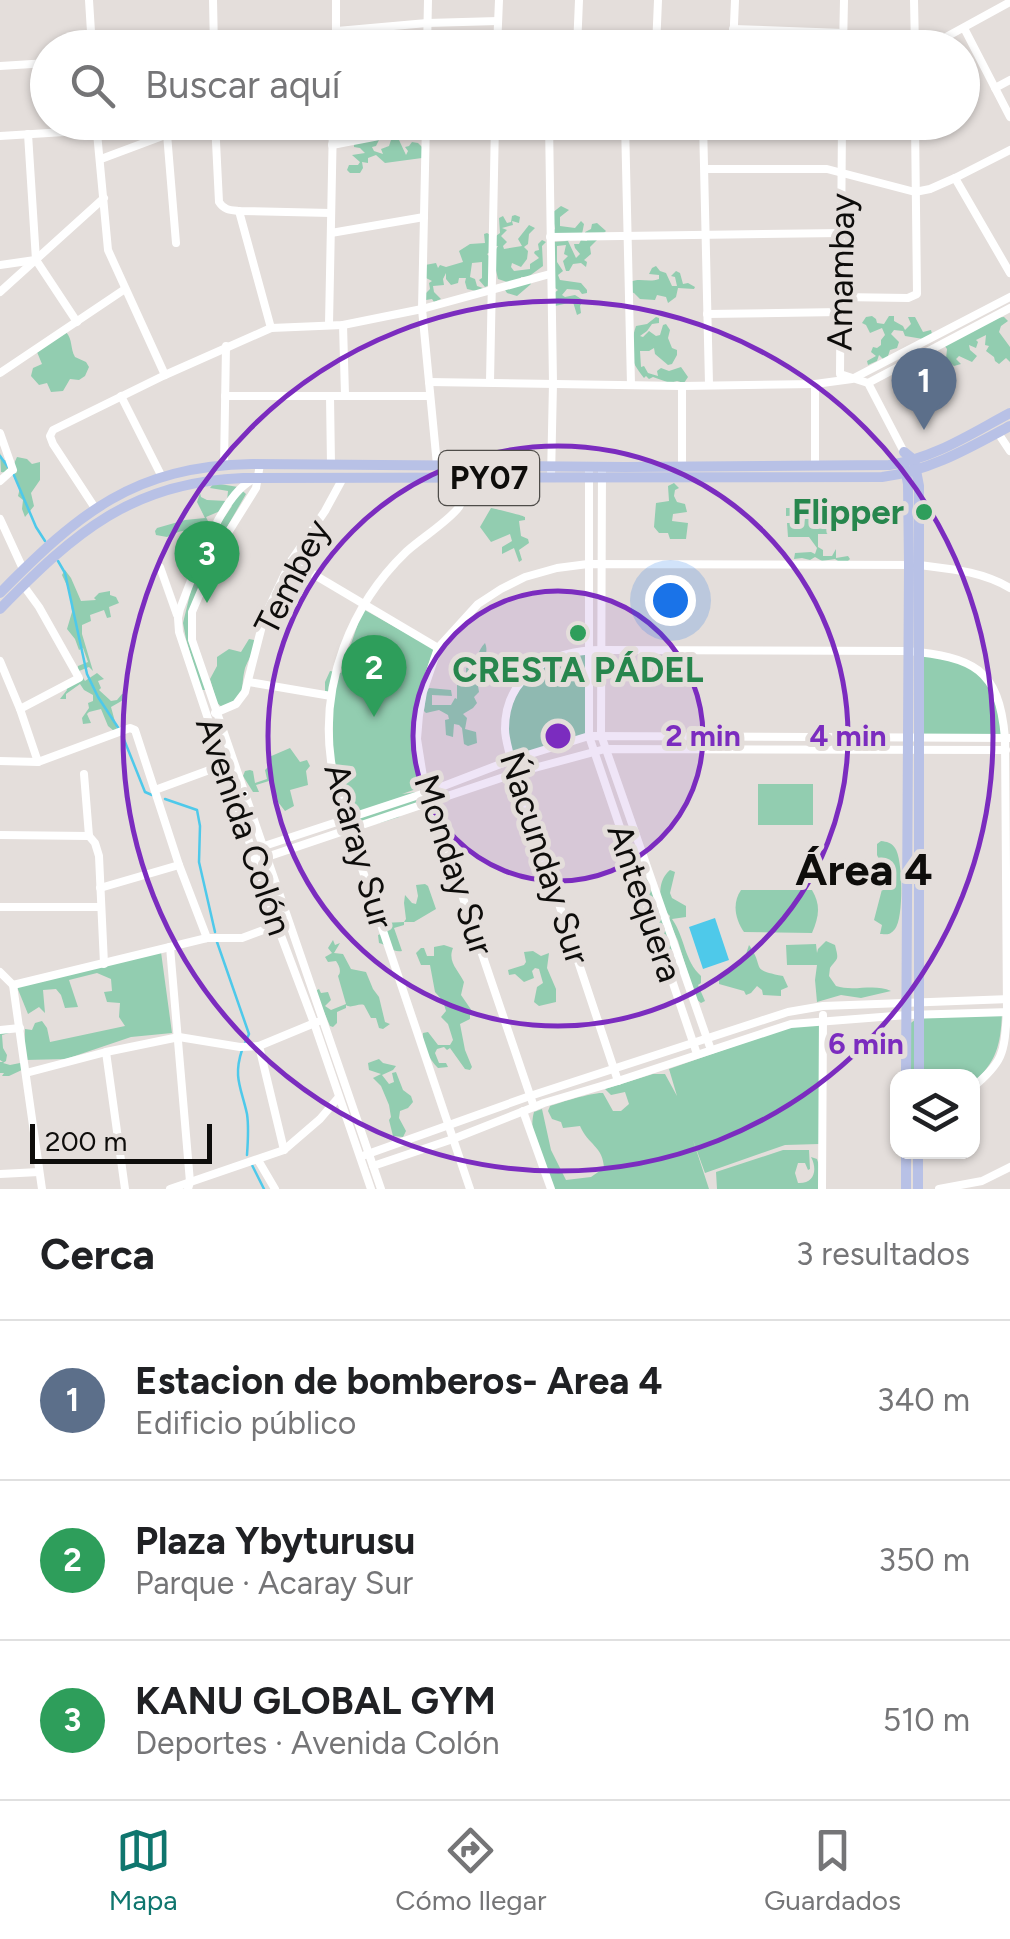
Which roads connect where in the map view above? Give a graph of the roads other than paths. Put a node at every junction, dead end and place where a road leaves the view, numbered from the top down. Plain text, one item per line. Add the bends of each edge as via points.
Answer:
1 (89, 0) edge
2 (213, 0) edge
3 (336, 0) edge
4 (428, 0) edge
5 (499, 0) edge
6 (579, 0) edge
7 (658, 0) edge
8 (735, 0) edge
9 (844, 0) edge
10 (914, 0) edge
11 (1003, 3) edge
12 (498, 20) junction
13 (427, 23) junction
14 (733, 28) joint
15 (964, 28) joint
16 (91, 30) edge
17 (214, 30) edge
18 (337, 30) edge
19 (348, 30) edge
20 (427, 30) edge
21 (498, 30) edge
22 (578, 30) edge
23 (657, 30) edge
24 (777, 30) edge
25 (844, 30) edge
26 (915, 30) edge
27 (960, 30) edge
28 (980, 59) edge
29 (30, 64) edge
30 (0, 66) edge
31 (1010, 80) edge
32 (995, 88) junction
33 (1010, 116) edge
34 (28, 134) joint
35 (0, 136) edge
36 (99, 140) edge
37 (150, 140) edge
38 (167, 140) edge
39 (216, 140) edge
40 (332, 140) edge
41 (352, 140) edge
42 (426, 140) edge
43 (495, 140) edge
44 (549, 140) edge
45 (625, 140) edge
46 (703, 140) edge
47 (842, 140) edge
48 (915, 140) edge
49 (332, 144) junction
50 (1010, 150) edge
51 (101, 158) junction
52 (704, 169) junction
53 (842, 172) junction
54 (955, 178) junction
55 (915, 192) junction
56 (104, 198) junction
57 (240, 212) junction
58 (331, 213) junction
59 (424, 218) junction
60 (331, 233) junction
61 (841, 233) junction
62 (705, 235) junction
63 (627, 236) junction
64 (550, 237) junction
65 (176, 243) dead end
66 (36, 260) junction
67 (0, 265) edge
68 (1010, 273) edge
69 (550, 274) junction
70 (491, 289) junction
71 (126, 290) junction
72 (0, 292) edge
73 (840, 297) junction
74 (1010, 297) edge
75 (1010, 308) edge
76 (422, 309) junction
77 (840, 312) junction
78 (707, 314) junction
79 (77, 322) junction
80 (329, 324) junction
81 (343, 325) junction
82 (272, 328) junction
83 (226, 346) junction
84 (0, 373) edge
85 (165, 374) junction
86 (852, 379) junction
87 (430, 382) junction
88 (490, 382) junction
89 (868, 382) junction
90 (554, 384) junction
91 (709, 384) junction
92 (815, 384) junction
93 (631, 385) junction
94 (682, 386) junction
95 (344, 395) junction
96 (121, 396) junction
97 (226, 396) junction
98 (330, 396) junction
99 (430, 396) junction
100 (1010, 413) edge
101 (1010, 426) edge
102 (0, 433) edge
103 (998, 433) junction
104 (1010, 451) edge
105 (260, 464) junction
106 (909, 464) junction
107 (224, 465) junction
108 (331, 465) junction
109 (437, 465) junction
110 (814, 466) junction
111 (682, 467) junction
112 (551, 472) junction
113 (589, 473) junction
114 (602, 473) junction
115 (162, 477) junction
116 (258, 478) junction
117 (343, 478) junction
118 (467, 478) junction
119 (0, 481) edge
120 (95, 508) junction
121 (0, 519) edge
122 (291, 561) junction
123 (588, 564) junction
124 (602, 564) junction
125 (914, 565) junction
126 (160, 567) dead end
127 (23, 569) junction
128 (23, 585) junction
129 (1010, 588) edge
130 (0, 593) edge
131 (363, 603) junction
132 (0, 609) edge
133 (178, 618) junction
134 (438, 648) junction
135 (589, 650) junction
136 (601, 650) junction
137 (907, 651) junction
138 (920, 652) junction
139 (0, 661) edge
140 (248, 682) junction
141 (332, 696) junction
142 (20, 709) junction
143 (218, 712) junction
144 (206, 716) junction
145 (601, 735) junction
146 (589, 736) junction
147 (1008, 738) edge
148 (913, 745) junction
149 (605, 749) junction
150 (1008, 750) edge
151 (594, 751) junction
152 (511, 760) junction
153 (0, 761) edge
154 (38, 762) junction
155 (223, 765) junction
156 (516, 773) junction
157 (84, 774) dead end
158 (156, 790) junction
159 (429, 796) junction
160 (347, 825) junction
161 (0, 836) edge
162 (89, 836) junction
163 (263, 846) junction
164 (252, 850) junction
165 (266, 856) junction
166 (255, 861) junction
167 (178, 866) junction
168 (100, 888) junction
169 (100, 906) junction
170 (0, 907) edge
171 (277, 924) junction
172 (207, 938) junction
173 (170, 946) junction
174 (104, 964) junction
175 (0, 972) edge
176 (13, 985) junction
177 (1008, 999) edge
178 (906, 1002) junction
179 (919, 1002) junction
180 (822, 1006) junction
181 (1008, 1012) edge
182 (913, 1015) junction
183 (823, 1020) junction
184 (318, 1021) junction
185 (20, 1028) junction
186 (0, 1030) edge
187 (179, 1037) junction
188 (707, 1038) junction
189 (693, 1043) junction
190 (260, 1046) junction
191 (711, 1050) junction
192 (106, 1052) junction
193 (697, 1054) junction
194 (614, 1069) junction
195 (907, 1069) edge
196 (918, 1069) edge
197 (26, 1073) junction
198 (618, 1081) junction
199 (980, 1082) edge
200 (530, 1096) junction
201 (338, 1098) junction
202 (534, 1107) junction
203 (523, 1111) junction
204 (448, 1125) junction
205 (453, 1138) junction
206 (284, 1150) junction
207 (365, 1155) junction
208 (906, 1159) edge
209 (918, 1159) edge
210 (258, 1160) junction
211 (368, 1167) junction
212 (1010, 1167) edge
213 (39, 1172) junction
214 (0, 1174) edge
215 (189, 1186) edge
216 (42, 1189) edge
217 (125, 1189) edge
218 (170, 1189) edge
219 (275, 1189) edge
220 (371, 1189) edge
221 (381, 1189) edge
222 (470, 1189) edge
223 (552, 1189) edge
224 (822, 1189) edge
225 (906, 1189) edge
226 (918, 1189) edge
227 (939, 1189) edge

1 - 16 street
2 - 17 street
3 - 18 street
4 - 13 street
5 - 12 street
6 - 22 street
7 - 23 street
8 - 14 street
9 - 25 street
10 - 26 street
11 - 15 street
12 - 13 street
12 - 21 street
13 - 19 street
13 - 20 street
14 - 24 street
15 - 27 street
28 - 32 street
29 - 30 street
31 - 32 street
32 - 33 street
34 - 35 street
34 - 66 street
36 - 51 street
37 - 51 street
38 - 65 street
39 - 57 street via 218,202
40 - 49 street
41 - 49 street
42 - 59 street
43 - 70 street
44 - 64 street
45 - 63 street
46 - 52 street
47 - 53 street, Amambay
48 - 55 street
49 - 58 street
50 - 54 street
51 - 56 street
52 - 53 street
52 - 62 street
53 - 55 street
53 - 61 street, Amambay
54 - 55 street
54 - 68 street
55 - 73 street via 917,294
56 - 66 street
56 - 71 street via 108,250
57 - 58 street
57 - 82 street
58 - 60 street
59 - 60 street
59 - 76 street
60 - 80 street
61 - 62 street
61 - 73 street, Amambay
62 - 63 street
62 - 78 street
63 - 64 street
63 - 93 street
64 - 69 street
66 - 67 street
66 - 72 street
66 - 79 street
69 - 70 street
69 - 90 street
70 - 76 street
70 - 88 street
71 - 79 street
71 - 85 street
73 - 77 street, Amambay
74 - 86 street
75 - 89 street
76 - 81 street
76 - 87 street
77 - 78 street
77 - 86 street, Amambay via 840,370
78 - 91 street
79 - 84 street
80 - 81 street
80 - 82 street
81 - 95 street
82 - 83 street
83 - 85 street
83 - 97 street
85 - 96 street
86 - 89 street, Amambay
86 - 92 street
87 - 88 street
87 - 99 street
88 - 90 street
89 - 106 street, Amambay
90 - 93 street
90 - 112 street
91 - 92 street
91 - 94 street
92 - 110 street
93 - 94 street
94 - 111 street
95 - 98 street
95 - 99 street
96 - 115 street
96 - 120 street via 50,436
97 - 98 street
97 - 107 street
98 - 108 street
99 - 109 street
100 - 106 main road, PY07
101 - 103 main road, PY07
102 - 119 street via 11,471
103 - 104 street
103 - 106 main road, PY07 via 946,460
105 - 107 main road, PY07
105 - 108 main road, PY07
105 - 116 street, Avenida Colón
106 - 110 main road, PY07
106 - 114 main road, PY07 via 876,477
106 - 125 main road
107 - 115 main road, PY07
108 - 109 main road, PY07
109 - 112 main road, PY07
110 - 111 main road, PY07
111 - 114 main road, PY07
112 - 113 main road, PY07
112 - 118 main road, PY07
113 - 114 main road, PY07
113 - 123 street, Antequera
114 - 124 street, Antequera
115 - 120 main road, PY07
116 - 117 main road, PY07
116 - 128 main road, PY07 via 197,482 128,505 71,540
116 - 133 street via 243,484 206,540
116 - 143 street, Avenida Colón via 192,612 192,640
117 - 118 main road, PY07
117 - 122 street, Tembey
118 - 131 street, Acaray Sur via 456,510 394,564
120 - 127 main road, PY07
121 - 127 street
122 - 131 street
122 - 140 street, Tembey via 264,618
123 - 124 street, Monday Sur
123 - 134 street, Monday Sur via 501,588
123 - 135 street, Antequera
124 - 125 street, Monday Sur
124 - 136 street, Antequera
125 - 129 street, Monday Sur via 968,571
125 - 137 main road
125 - 138 main road
126 - 133 street, Avenida Colón
127 - 130 main road, PY07
128 - 132 main road, PY07
128 - 142 street via 79,678
131 - 134 street
131 - 141 street, Acaray Sur via 342,648
133 - 144 street, Avenida Colón
134 - 159 street, Monday Sur via 419,715
135 - 136 street, Ńacunday Sur
135 - 146 street, Antequera
135 - 152 street, Ńacunday Sur via 566,652 531,670 508,702 504,732
136 - 137 street, Ńacunday Sur
136 - 145 street, Antequera
137 - 138 street, Ńacunday Sur
137 - 148 main road
138 - 147 street, Ńacunday Sur via 957,658 986,676
138 - 148 main road
139 - 142 street
140 - 141 street
140 - 143 street, Tembey via 240,700
141 - 160 street, Acaray Sur via 331,762
142 - 154 street
143 - 144 street, Tembey
143 - 163 street, Avenida Colón
144 - 155 street, Avenida Colón
145 - 146 street
145 - 148 street
145 - 149 street, Antequera
146 - 151 street, Antequera
146 - 152 street
147 - 148 street
147 - 150 street
148 - 149 street
148 - 150 street
148 - 178 main road
148 - 179 main road
149 - 151 street
149 - 188 street, Antequera
150 - 177 street
151 - 156 street
151 - 189 street, Antequera
152 - 156 street, Ńacunday Sur
152 - 159 street
153 - 154 street
154 - 158 street via 133,728
155 - 158 street
155 - 164 street, Avenida Colón
156 - 159 street
156 - 194 street, Ńacunday Sur
157 - 162 street
158 - 167 street
159 - 160 street
159 - 200 street, Monday Sur
160 - 163 street
160 - 165 street
160 - 204 street, Acaray Sur
161 - 162 street
162 - 168 street via 99,856
163 - 164 street
163 - 165 street, Avenida Colón
164 - 166 street, Avenida Colón
165 - 166 street
165 - 184 street, Avenida Colón
166 - 171 street, Avenida Colón
167 - 168 street
167 - 172 street
168 - 169 street
169 - 170 street
169 - 174 street
171 - 172 street via 242,938
171 - 184 street, Avenida Colón
172 - 173 street
173 - 174 street
173 - 187 street
174 - 176 street
175 - 176 street
176 - 185 street
177 - 179 street
177 - 181 street
178 - 179 street
178 - 180 street
178 - 182 main road
179 - 182 main road
180 - 183 street
180 - 188 street
181 - 182 street
181 - 199 street via 1000,1061
182 - 183 street
182 - 195 main road
182 - 196 main road
183 - 191 street
183 - 224 street
184 - 190 street
184 - 201 street, Avenida Colón
184 - 207 street, Avenida Colón
185 - 186 street
185 - 197 street
187 - 190 street
187 - 192 street
187 - 215 street
188 - 189 street
188 - 191 street, Antequera
189 - 193 street, Antequera
189 - 194 street
190 - 206 street
191 - 193 street
192 - 197 street
192 - 217 street
193 - 198 street
194 - 198 street, Ńacunday Sur
194 - 200 street
197 - 213 street
198 - 202 street
200 - 202 street, Monday Sur
200 - 204 street
201 - 206 street
201 - 207 street, Avenida Colón
202 - 203 street
203 - 205 street
203 - 223 street
204 - 205 street, Acaray Sur
204 - 207 street
205 - 211 street
205 - 222 street, Acaray Sur
206 - 210 street
207 - 211 street
208 - 225 main road
209 - 226 main road
210 - 215 street
210 - 219 street
211 - 220 street
211 - 221 street
212 - 227 street via 982,1181
213 - 214 street
213 - 216 street
215 - 218 street

